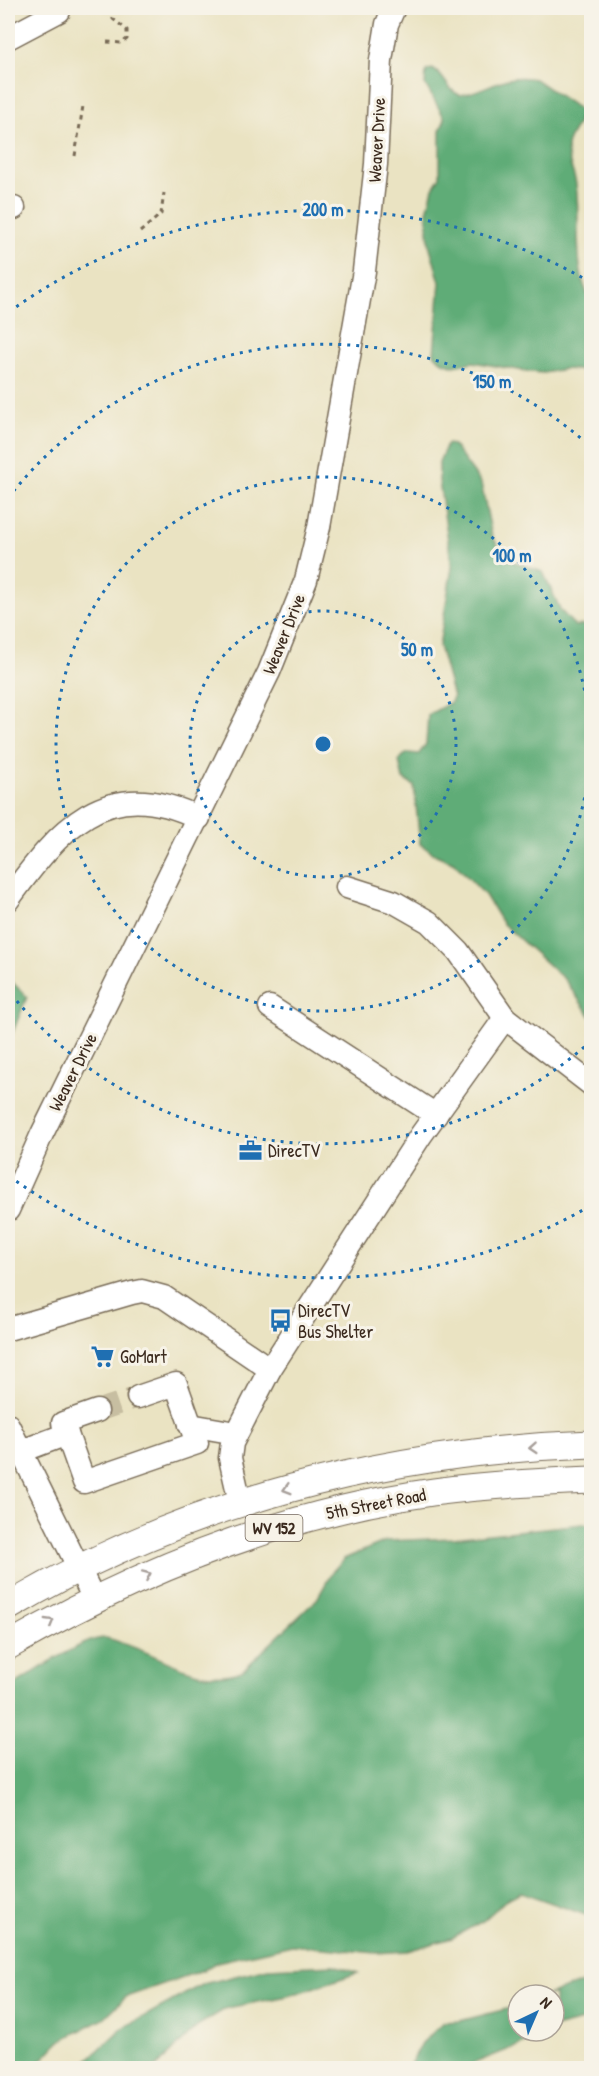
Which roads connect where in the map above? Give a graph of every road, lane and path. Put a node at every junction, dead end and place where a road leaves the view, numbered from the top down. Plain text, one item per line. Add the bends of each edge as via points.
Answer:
1 (117, 8) edge
2 (394, 8) edge
3 (59, 11) dead end
4 (8, 38) edge
5 (107, 42) dead end
6 (83, 106) dead end
7 (75, 156) dead end
8 (164, 193) dead end
9 (140, 232) dead end
10 (199, 818) junction
11 (347, 887) dead end
12 (8, 900) edge
13 (270, 1007) dead end
14 (505, 1018) junction
15 (591, 1085) edge
16 (436, 1115) junction
17 (8, 1210) edge
18 (8, 1329) edge
19 (270, 1369) junction
20 (138, 1397) tunnel mouth
21 (96, 1411) tunnel mouth
22 (8, 1425) edge
23 (190, 1425) junction
24 (236, 1433) junction
25 (67, 1434) junction
26 (591, 1444) edge
27 (19, 1452) junction
28 (591, 1479) edge
29 (240, 1502) junction
30 (77, 1568) junction
31 (94, 1599) junction
32 (8, 1607) edge
33 (8, 1646) edge

1 - 5 path via 113,19 127,30 127,39 122,43
2 - 10 street, Weaver Drive via 382,50 376,164 364,272 319,527 292,619
3 - 4 street
6 - 7 path
8 - 9 path via 161,214
10 - 12 street via 172,807 136,803 89,814 55,838
10 - 17 street, Weaver Drive
11 - 14 street via 394,902 429,922 458,951
13 - 16 street
14 - 15 street
14 - 16 street
16 - 19 street
18 - 19 street via 132,1293 153,1292
19 - 24 street
20 - 23 street via 176,1384
21 - 25 street via 63,1423
22 - 27 street
23 - 24 street
23 - 25 street via 197,1443 84,1482
24 - 29 street via 230,1458
25 - 27 street
26 -> 29 main road, 5th Street Road / WV 152 via 483,1452 376,1467
27 - 30 street
31 -> 28 main road, 5th Street Road / WV 152 via 215,1547 325,1514 432,1492
29 - 30 main road, 5th Street Road / WV 152
30 - 31 street
30 - 32 main road, 5th Street Road / WV 152
33 -> 31 main road, 5th Street Road / WV 152

